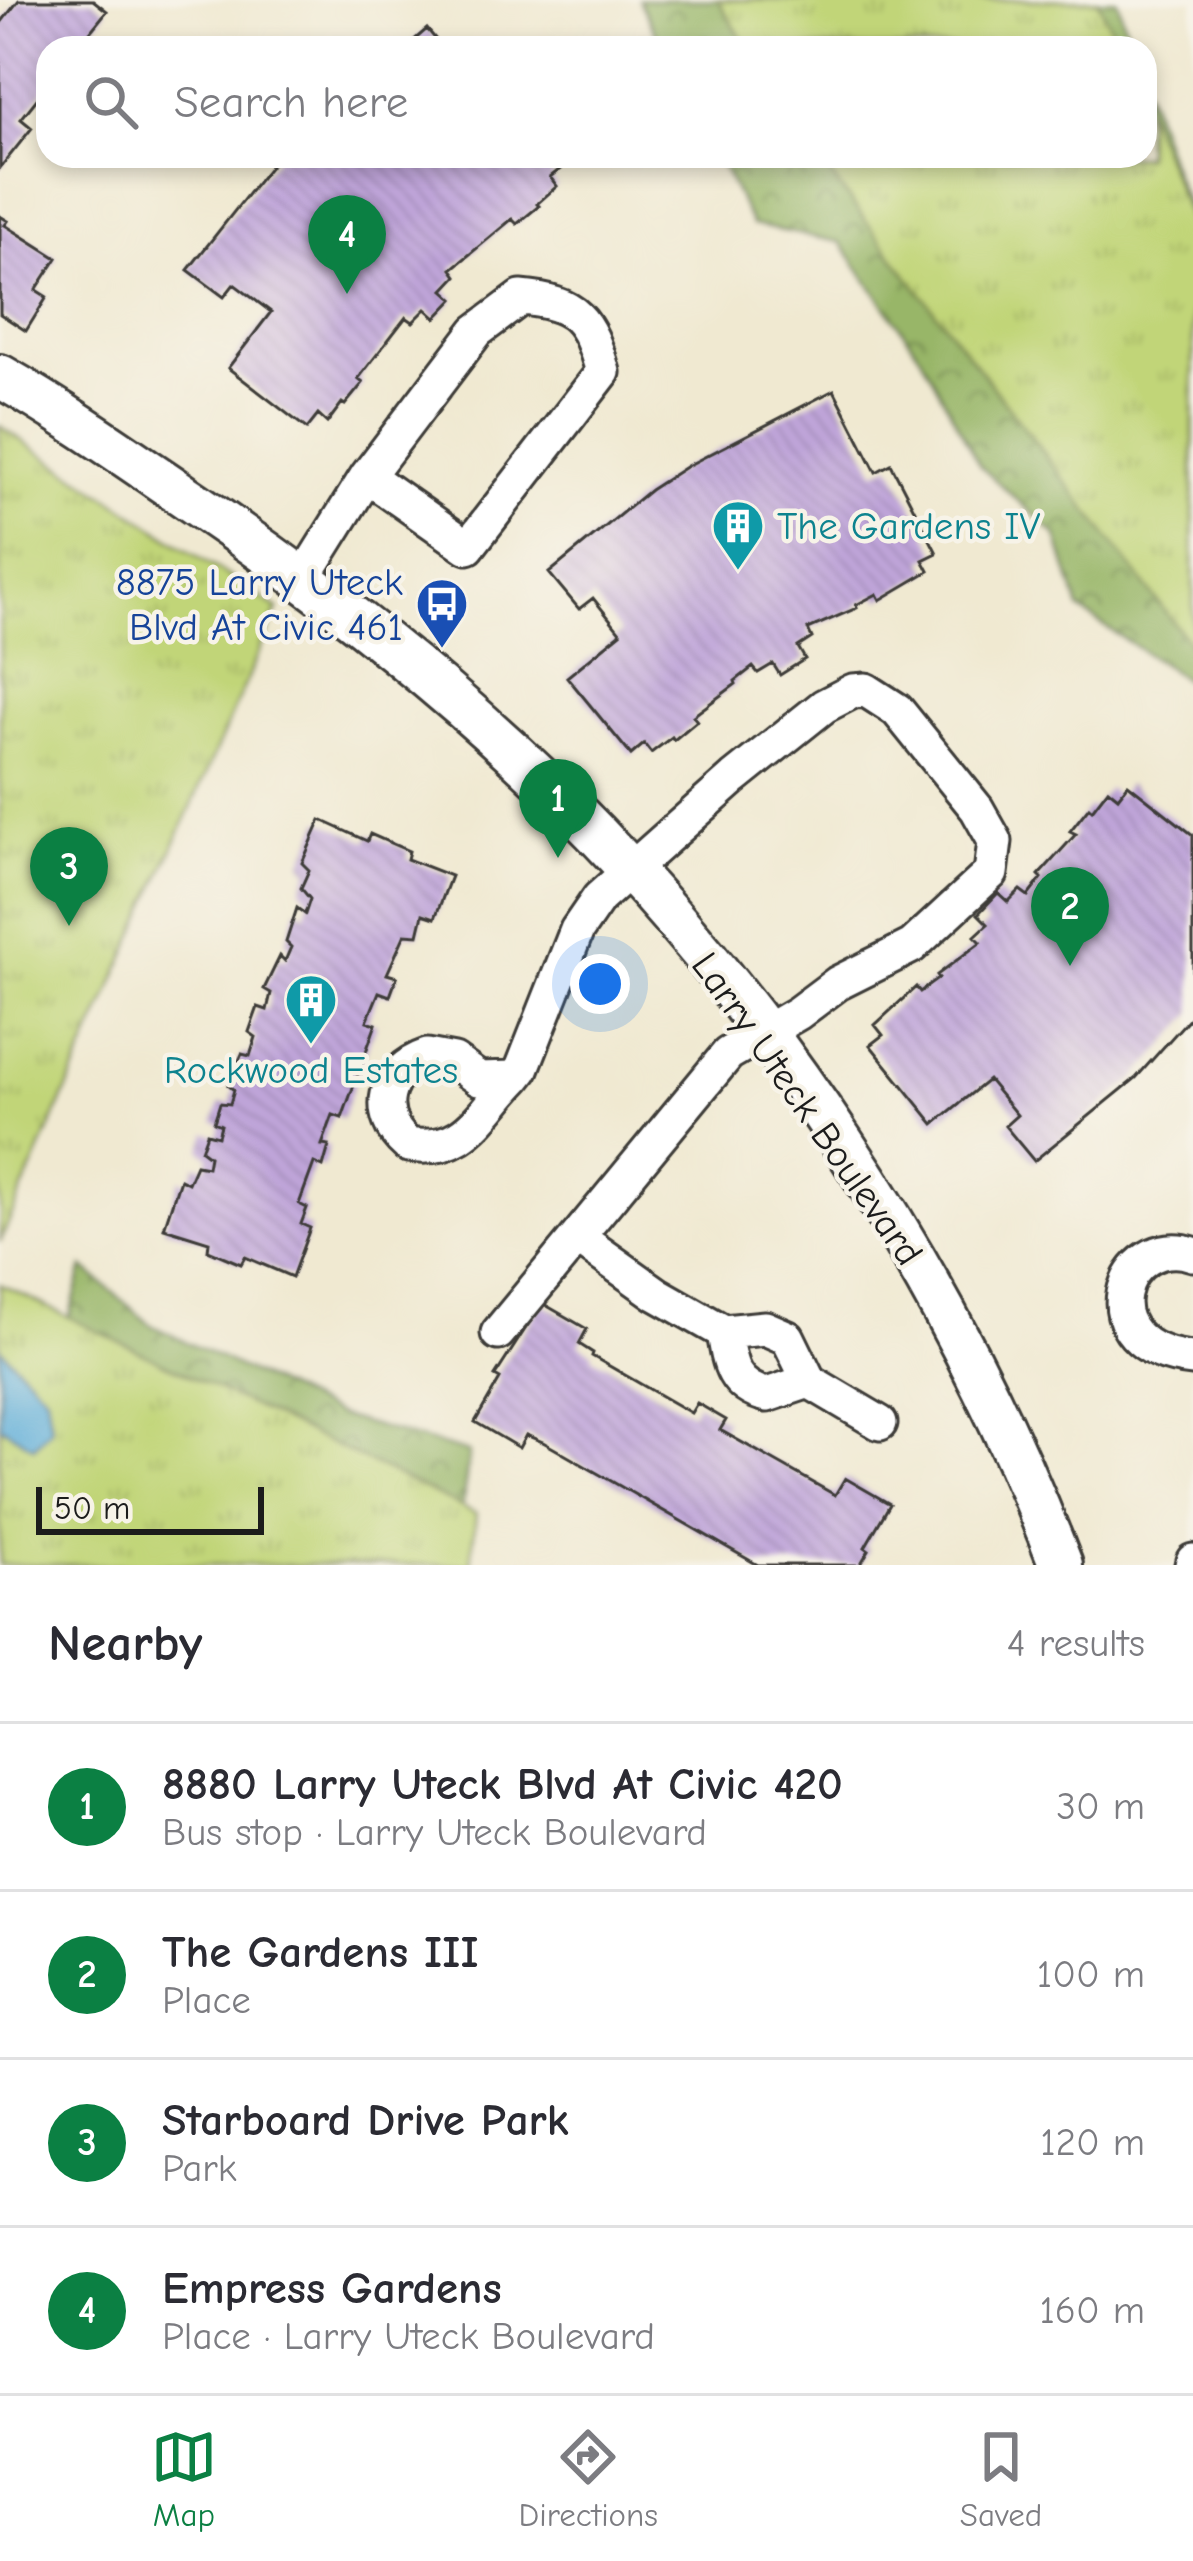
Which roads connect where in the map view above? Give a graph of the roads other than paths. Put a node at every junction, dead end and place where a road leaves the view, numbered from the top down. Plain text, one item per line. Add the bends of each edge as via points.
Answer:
1 (0, 376) edge
2 (367, 476) junction
3 (304, 577) junction
4 (629, 871) junction
5 (762, 1033) junction
6 (515, 1078) dead end
7 (577, 1237) junction
8 (1193, 1254) edge
9 (724, 1332) junction
10 (498, 1333) dead end
11 (1193, 1359) edge
12 (809, 1381) junction
13 (880, 1423) dead end
14 (1061, 1565) edge

1 - 3 main road, Larry Uteck Boulevard
2 - 2 lane via 477,331 521,298 559,301 590,328 603,372 468,547
2 - 3 lane
3 - 4 main road, Larry Uteck Boulevard via 541,778
4 - 5 main road, Larry Uteck Boulevard
4 - 5 lane via 824,706 853,691 881,697 921,739 995,842 991,873 912,946
4 - 6 lane via 578,930
5 - 7 lane via 728,1054
5 - 14 main road, Larry Uteck Boulevard via 922,1275
7 - 9 lane
7 - 10 lane
8 - 11 lane via 1164,1251 1144,1262 1122,1297 1130,1332 1153,1350
9 - 12 lane via 776,1331
9 - 12 lane via 732,1372 748,1388 767,1395
12 - 13 lane

